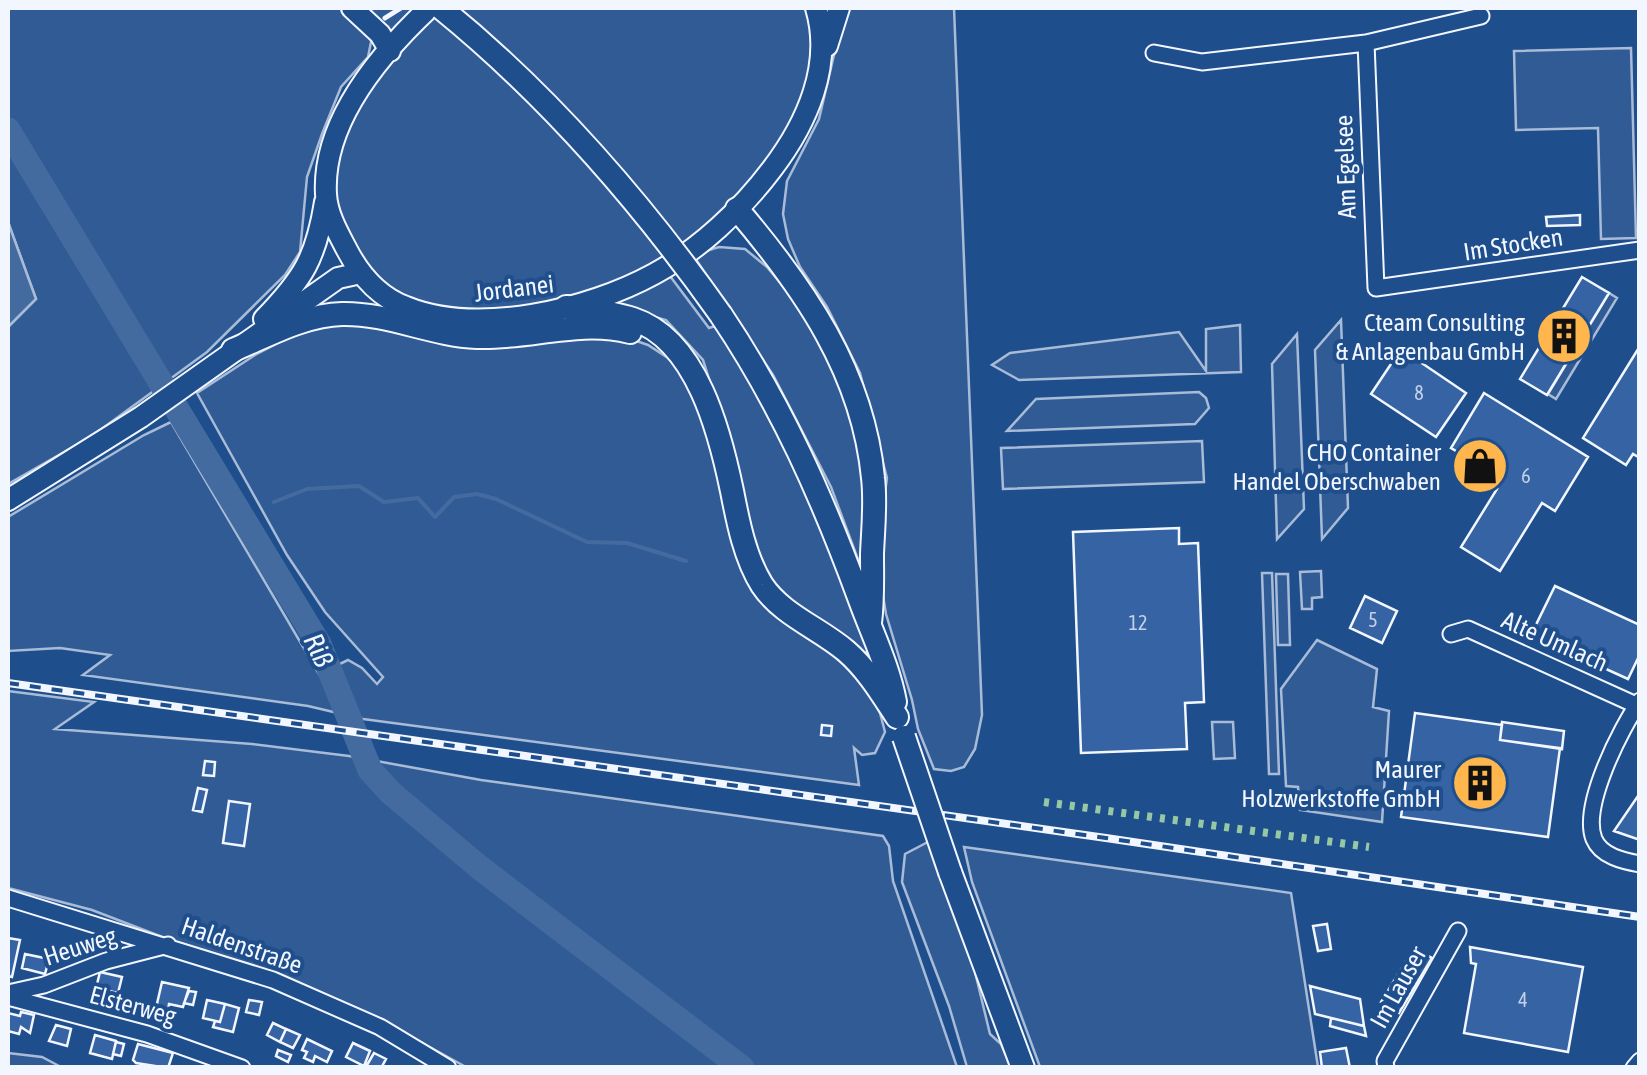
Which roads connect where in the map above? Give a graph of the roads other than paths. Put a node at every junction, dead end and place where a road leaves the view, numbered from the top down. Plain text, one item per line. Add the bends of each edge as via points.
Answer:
1 (352, 8) edge
2 (429, 8) edge
3 (441, 8) edge
4 (816, 8) edge
5 (839, 8) edge
6 (1481, 16) dead end
7 (1366, 44) junction
8 (390, 50) junction
9 (1154, 53) dead end
10 (823, 58) junction
11 (326, 195) junction
12 (738, 209) junction
13 (1640, 250) edge
14 (361, 272) junction
15 (1376, 288) joint
16 (566, 308) junction
17 (234, 350) junction
18 (676, 352) junction
19 (8, 500) edge
20 (870, 626) junction
21 (1451, 634) dead end
22 (1638, 703) edge
23 (900, 727) junction
24 (1640, 864) edge
25 (8, 898) edge
26 (1458, 931) dead end
27 (168, 945) junction
28 (8, 995) edge
29 (1640, 1061) edge
30 (242, 1068) edge
31 (448, 1068) edge
32 (1022, 1068) edge
33 (1386, 1068) edge
34 (1634, 1068) edge

1 - 8 main road
2 - 8 main road, Jordanei
3 - 20 highway, bridge via 601,164 721,315 812,478
4 - 10 main road, Jordanei
5 - 10 main road
6 - 7 street
7 - 9 street via 1202,62
7 - 15 street, Am Egelsee
8 - 11 main road, Jordanei via 334,137
10 - 12 main road, Jordanei via 791,142
11 - 14 main road, Jordanei
11 - 17 main road via 312,259
12 - 16 main road, Jordanei via 655,273
12 - 20 highway via 793,276 828,334 867,435 874,484
13 - 15 street, Im Stocken
14 - 16 main road, Jordanei via 390,300 440,316 514,317
14 - 17 main road via 338,278
16 - 18 highway via 636,320
17 - 18 highway via 342,314 476,337 604,328
17 - 19 main road
18 - 23 highway via 709,408 737,518 763,586 846,651
20 - 23 highway
21 - 22 street, Alte Umlach via 1468,629
22 - 24 street via 1612,749 1592,830 1602,850
23 - 32 highway, bridge
25 - 27 street, Haldenstraße
26 - 33 street, Im Lauser
27 - 28 street, Heuweg
27 - 31 street, Haldenstraße via 273,980 380,1027
28 - 30 street, Elsterweg
29 - 34 street

